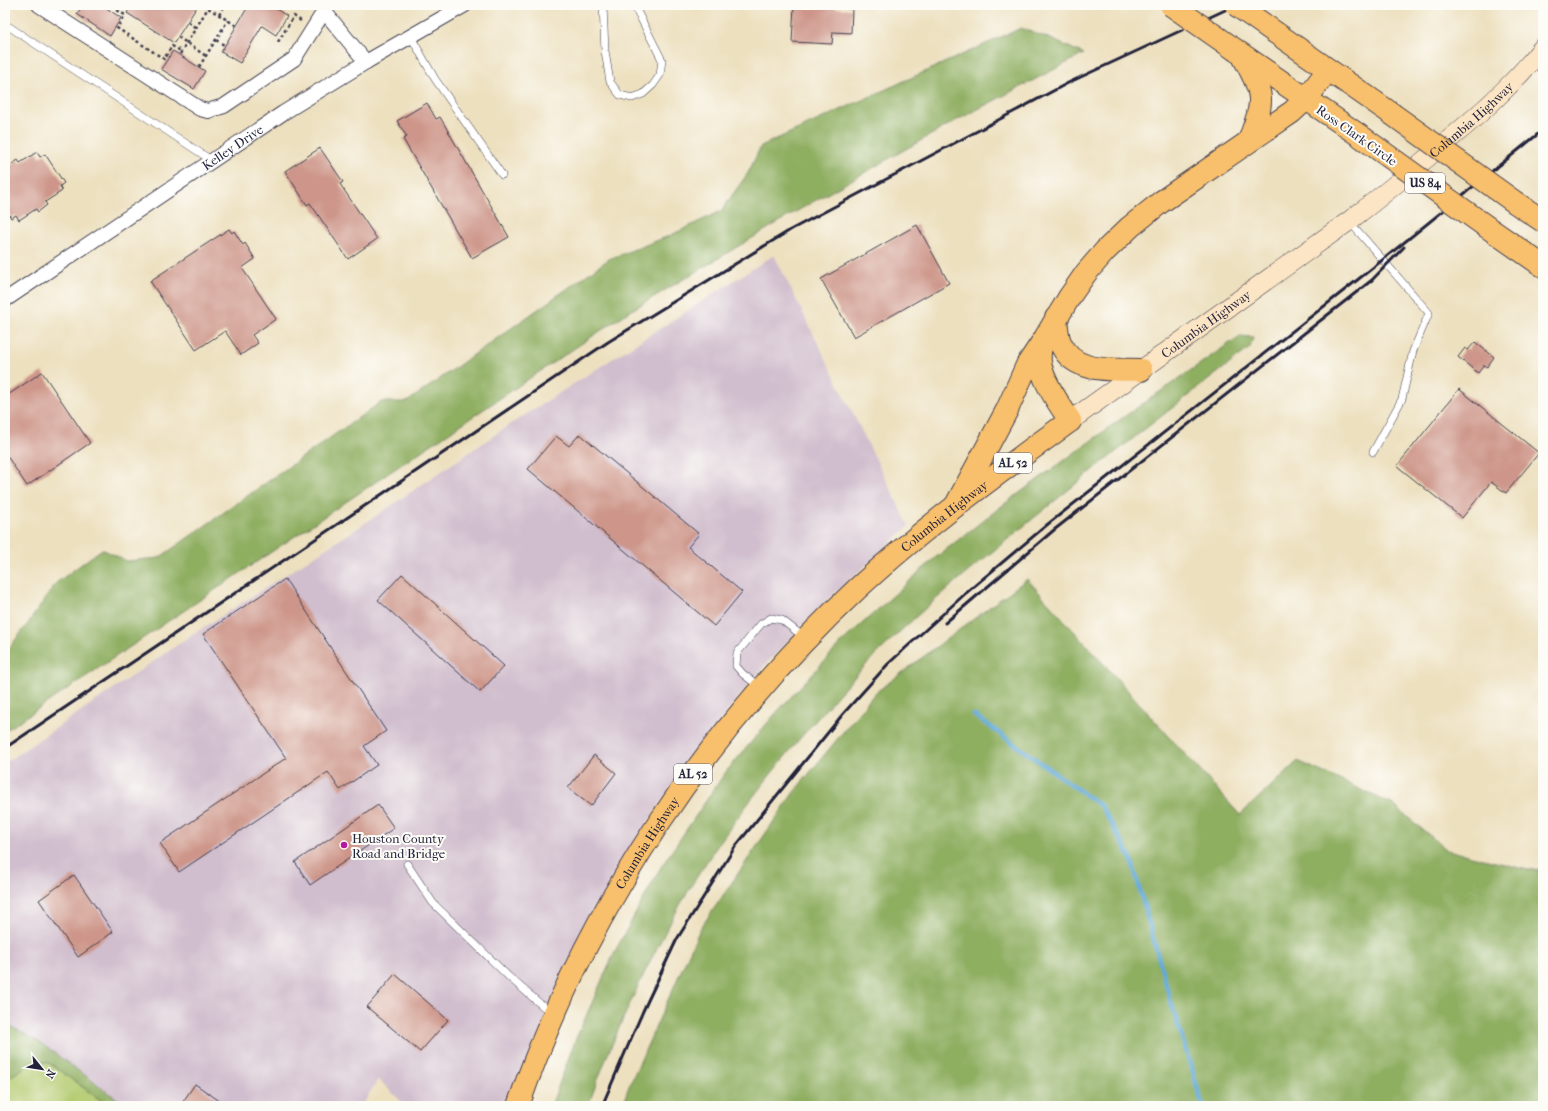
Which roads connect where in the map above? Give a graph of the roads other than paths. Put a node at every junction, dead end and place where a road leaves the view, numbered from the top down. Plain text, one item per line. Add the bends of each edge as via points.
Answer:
1 (39, 5) edge
2 (465, 5) edge
3 (603, 5) edge
4 (634, 5) edge
5 (1171, 5) edge
6 (1236, 5) edge
7 (326, 8) edge
8 (5, 24) edge
9 (411, 37) junction
10 (1543, 47) edge
11 (1240, 53) junction
12 (366, 62) junction
13 (1328, 70) junction
14 (1306, 99) junction
15 (1249, 141) junction
16 (211, 160) junction
17 (502, 175) dead end
18 (1349, 221) junction
19 (1543, 221) edge
20 (1543, 266) edge
21 (5, 300) edge
22 (1056, 318) junction
23 (1045, 338) junction
24 (1141, 370) junction
25 (1070, 421) junction
26 (1373, 452) dead end
27 (956, 505) junction
28 (807, 639) junction
29 (762, 688) junction
30 (407, 864) dead end
31 (554, 1016) junction
32 (518, 1106) edge

1 - 7 street via 200,109 208,111 224,106 294,59
2 - 9 street, Kelley Drive
3 - 4 lane via 605,51 610,82 620,95 632,98 653,86 660,75 662,60
5 - 11 main road, Ross Clark Circle / US 84, bridge
6 - 13 main road, US 84, bridge
7 - 12 street
8 - 16 lane
9 - 12 street, Kelley Drive
9 - 17 lane via 436,79
10 - 18 main road, Columbia Highway / AL 52 via 1508,87 1472,121
11 - 14 main road, Ross Clark Circle / US 84
11 - 15 main road via 1256,80 1260,93 1260,110
12 - 16 street, Kelley Drive
13 - 14 main road
13 - 19 main road, US 84, bridge
14 - 15 main road via 1292,112
14 - 20 main road, Ross Clark Circle / US 84, bridge
15 - 22 main road via 1161,202 1130,227 1086,273
16 - 21 street, Kelley Drive
18 - 24 main road, Columbia Highway / AL 52
18 - 26 lane via 1429,313 1413,351 1402,399
22 - 23 main road
22 - 24 main road via 1060,342 1067,354 1078,363 1098,369
23 - 25 main road via 1040,353 1040,367
23 - 27 main road via 1027,365
24 - 25 main road, Columbia Highway / AL 52
25 - 27 main road, Columbia Highway / AL 52
27 - 28 main road, Columbia Highway / AL 52 via 858,588
28 - 29 main road, Columbia Highway / AL 52
28 - 29 lane via 782,620 771,618 761,624 737,653 736,666 742,674
29 - 31 main road, Columbia Highway / AL 52 via 682,788 650,834 604,912
30 - 31 lane via 433,902 509,977
31 - 32 main road, Columbia Highway / AL 52

